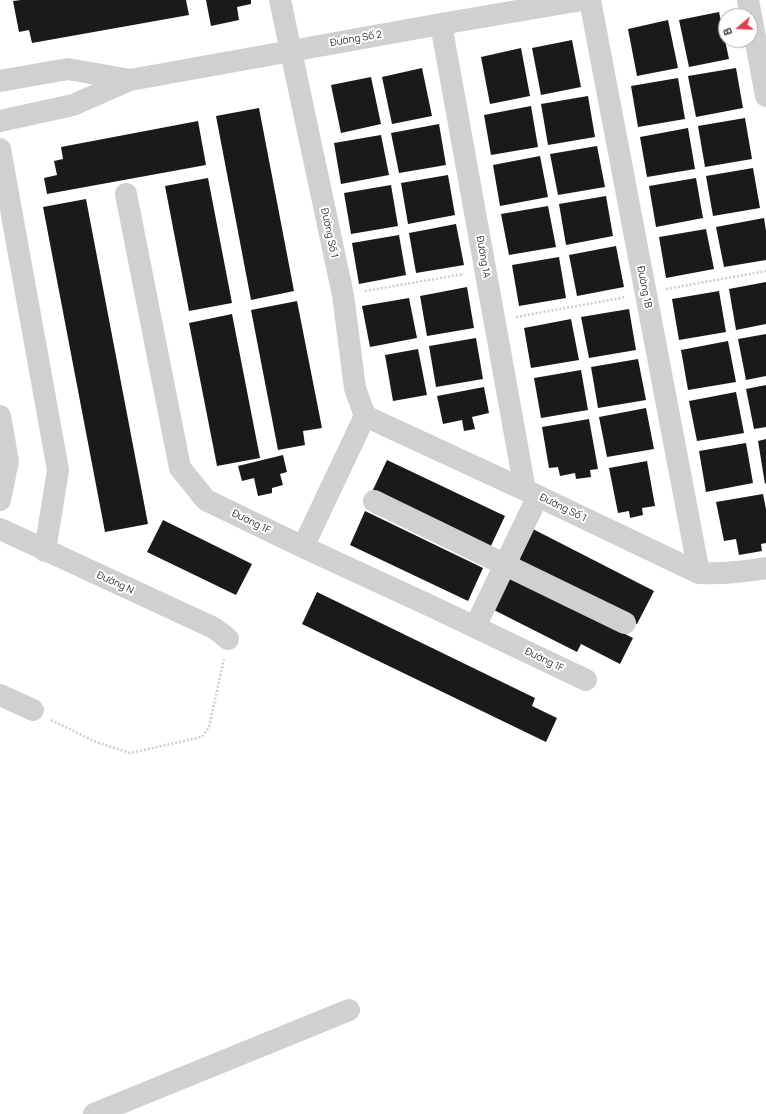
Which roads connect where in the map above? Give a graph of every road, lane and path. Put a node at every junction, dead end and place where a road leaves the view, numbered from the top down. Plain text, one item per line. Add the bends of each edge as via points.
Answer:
1 (280, 0) edge
2 (582, 0) edge
3 (590, 0) edge
4 (748, 0) edge
5 (440, 24) junction
6 (290, 52) junction
7 (130, 80) junction
8 (0, 81) edge
9 (766, 96) edge
10 (0, 121) edge
11 (0, 149) edge
12 (126, 194) dead end
13 (485, 271) junction
14 (342, 295) junction
15 (0, 416) edge
16 (365, 416) junction
17 (531, 493) junction
18 (0, 500) edge
19 (374, 501) dead end
20 (0, 529) edge
21 (303, 547) junction
22 (45, 551) junction
23 (505, 565) junction
24 (766, 568) edge
25 (699, 573) junction
26 (625, 623) dead end
27 (475, 628) junction
28 (228, 639) joint
29 (586, 680) dead end
30 (0, 694) edge
31 (33, 710) joint
32 (349, 1010) dead end
33 (94, 1114) edge

1 - 6 street, Đường Số 1
2 - 5 street, Đường Số 2
3 - 25 street, Đường 1B
4 - 9 street
5 - 6 street, Đường Số 2
5 - 13 street, Đường 1A
6 - 7 street, Đường Số 2
6 - 14 street, Đường Số 1
7 - 8 street via 68,69
7 - 10 street via 73,105
11 - 22 street via 58,470
12 - 21 street, Đường 1F via 180,468 206,500
13 - 14 path
13 - 17 street, Đường 1A
14 - 16 street, Đường Số 1 via 355,388
15 - 18 street via 8,461
16 - 17 street, Đường Số 1
16 - 21 street
17 - 23 street
17 - 25 street, Đường Số 1
19 - 23 street
20 - 22 street, Đường N
21 - 27 street, Đường 1F
22 - 28 street, Đường N via 214,628
23 - 26 street
23 - 27 street
24 - 25 street, Đường Số 1 via 716,574
27 - 29 street, Đường 1F
28 - 31 path via 209,727 202,737 130,753 96,742
30 - 31 street
32 - 33 street

